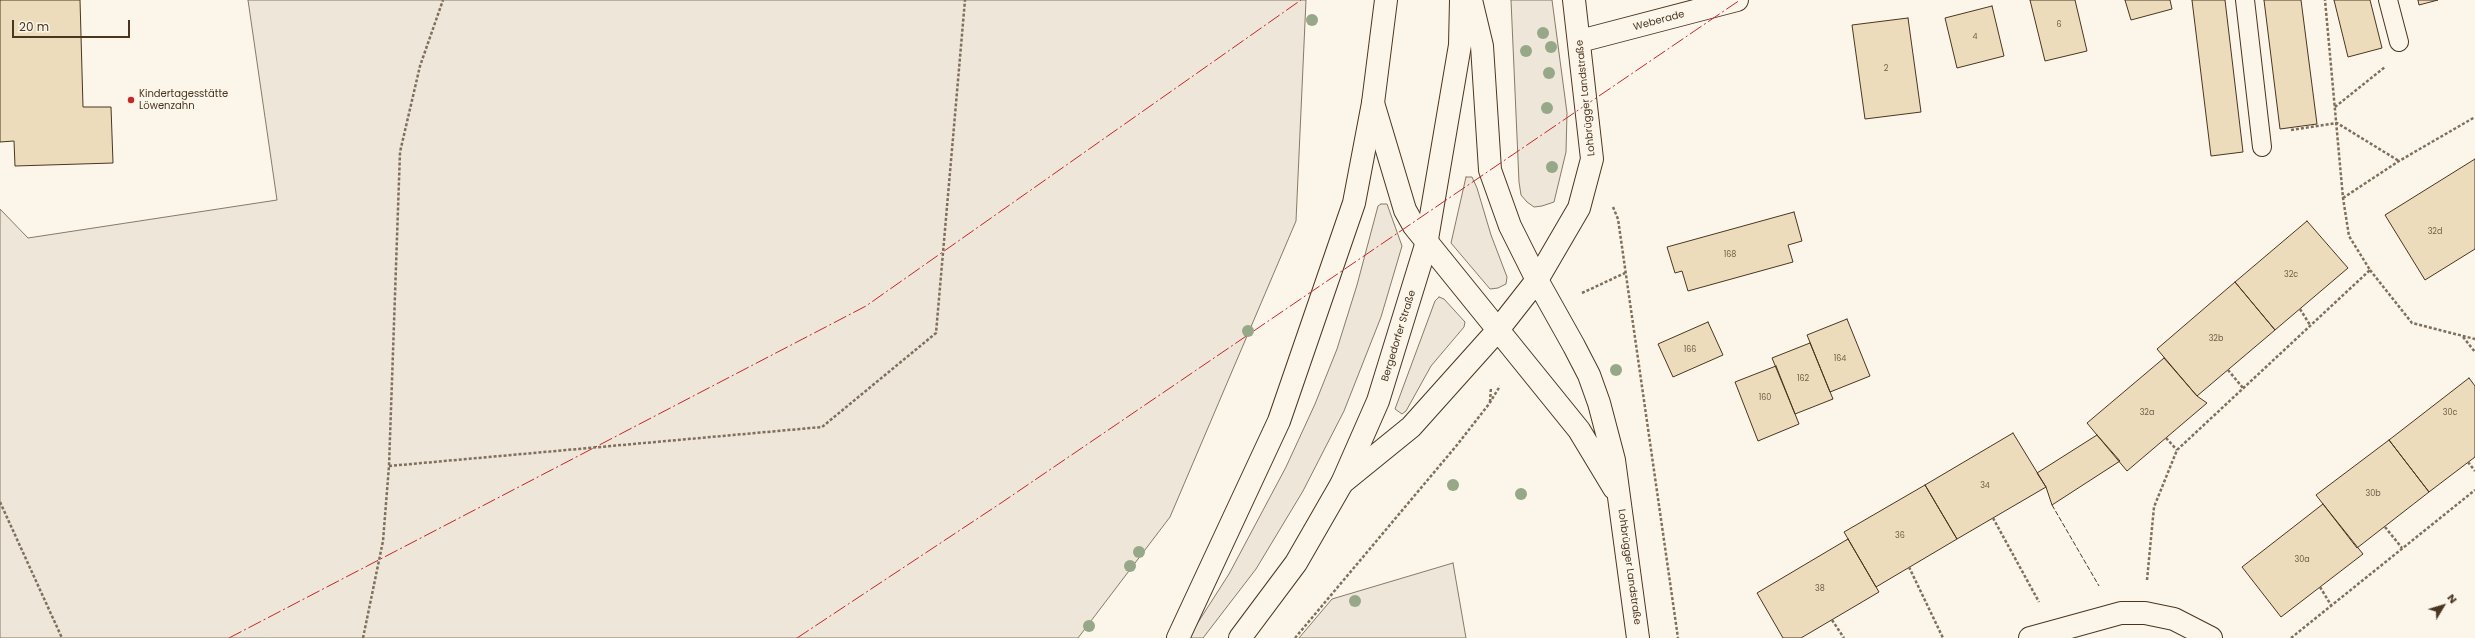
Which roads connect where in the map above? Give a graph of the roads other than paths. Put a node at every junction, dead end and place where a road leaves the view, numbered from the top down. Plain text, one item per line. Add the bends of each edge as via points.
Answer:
1 (1386, 0) edge
2 (1461, 0) edge
3 (1471, 0) edge
4 (1574, 0) edge
5 (1737, 0) edge
6 (2245, 0) edge
7 (2388, 0) edge
8 (1580, 41) junction
9 (2399, 42) road end
10 (1373, 103) junction
11 (2261, 141) road end
12 (1426, 245) junction
13 (1537, 280) junction
14 (1497, 331) junction
15 (1342, 483) junction
16 (1619, 496) junction
17 (1178, 638) edge
18 (1240, 638) edge
19 (1638, 638) edge
20 (2030, 638) edge
21 (2210, 638) edge

1 - 10 street
2 - 12 street, Bergedorfer Straße via 1460,45
3 - 13 street, Lohbrügger Landstraße via 1482,46 1490,170 1510,226
4 - 8 street, Lohbrügger Landstraße
5 - 8 street, Weberade
6 - 11 lane
7 - 9 lane
8 - 13 street, Lohbrügger Landstraße via 1592,159 1579,208
10 - 12 street, Lohbrügger Landstraße via 1405,210
10 - 17 street via 1354,203 1279,421
12 - 14 street, Lohbrügger Landstraße
12 - 15 street, Bergedorfer Straße via 1378,401
13 - 14 street, Lohbrügger Landstraße
13 - 16 street, Lohbrügger Landstraße via 1589,375 1607,431
14 - 15 street, Lohbrügger Landstraße via 1410,427
14 - 16 street, Lohbrügger Landstraße via 1578,430
15 - 18 street, Bergedorfer Straße via 1296,563
16 - 19 street, Lohbrügger Landstraße
20 - 21 street via 2121,613 2145,613 2174,619

